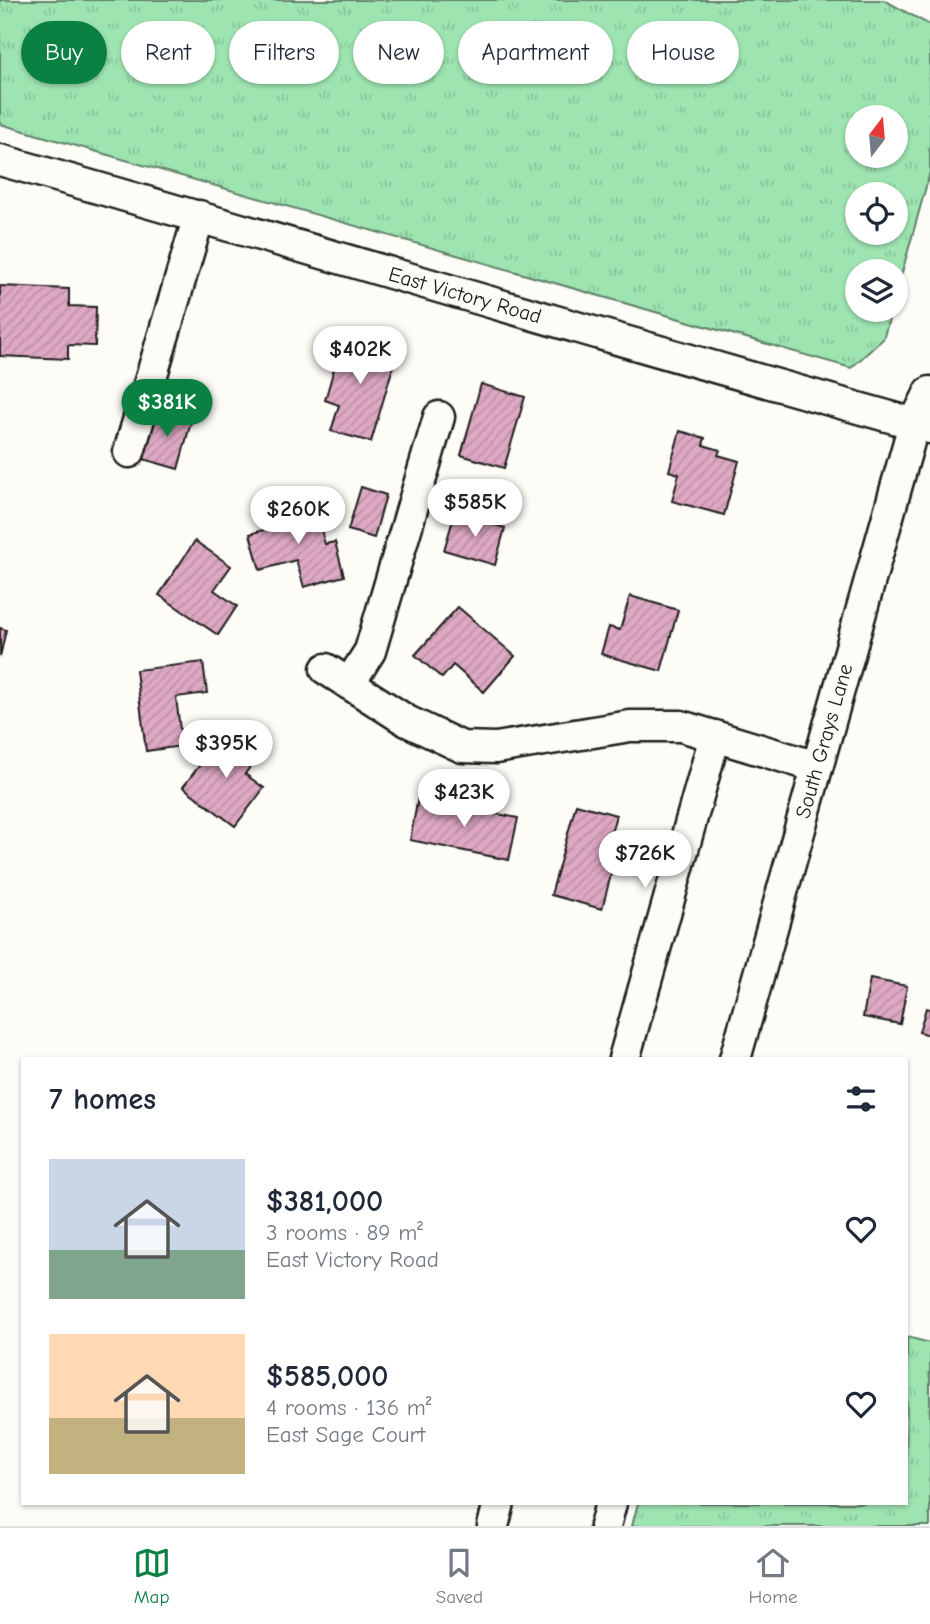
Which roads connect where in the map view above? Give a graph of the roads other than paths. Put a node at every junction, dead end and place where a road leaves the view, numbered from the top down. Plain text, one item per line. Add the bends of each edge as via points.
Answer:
1 (0, 160) edge
2 (199, 216) junction
3 (930, 392) edge
4 (439, 417) dead end
5 (922, 426) edge
6 (130, 452) dead end
7 (715, 736) junction
8 (817, 766) junction
9 (625, 1057) edge
10 (736, 1057) edge
11 (498, 1505) edge
12 (610, 1505) edge
13 (493, 1526) edge
14 (605, 1526) edge

1 - 2 street, East Victory Road
2 - 5 street, East Victory Road
2 - 6 street
3 - 5 street, South Grays Lane
4 - 7 street via 370,651 337,676 407,721 462,747 496,748 629,726 681,726
5 - 8 street, South Grays Lane
7 - 8 street
7 - 9 street
8 - 10 street, South Grays Lane
11 - 13 street
12 - 14 street

